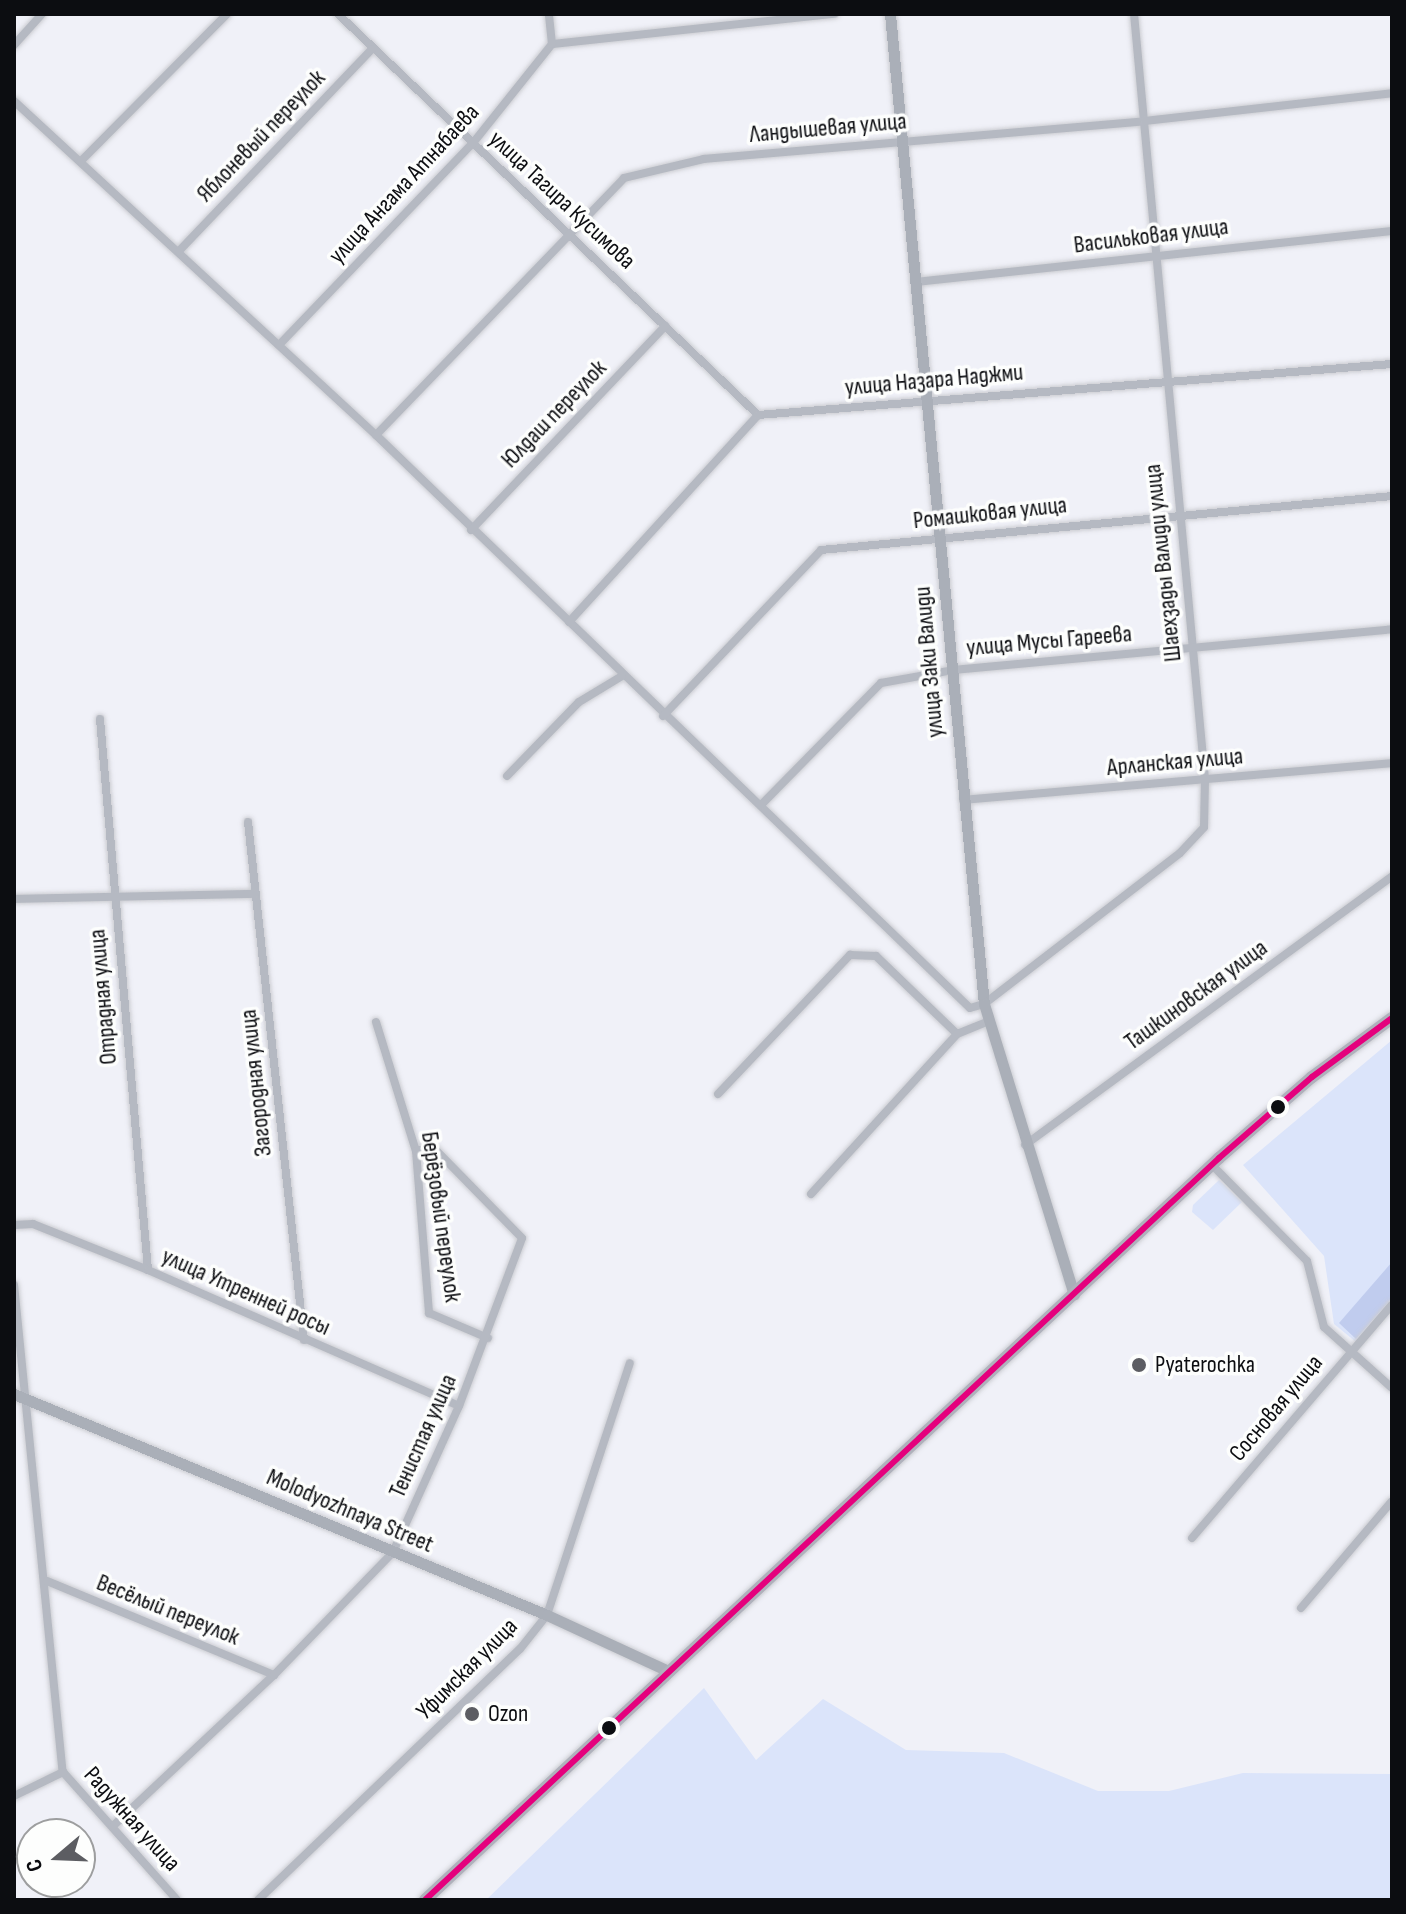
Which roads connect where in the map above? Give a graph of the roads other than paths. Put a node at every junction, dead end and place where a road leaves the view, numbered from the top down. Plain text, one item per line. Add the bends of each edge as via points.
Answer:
1 (42, 14) edge
2 (227, 14) edge
3 (338, 14) edge
4 (549, 14) edge
5 (834, 14) edge
6 (890, 14) edge
7 (1134, 14) edge
8 (552, 44) junction
9 (14, 45) edge
10 (372, 49) junction
11 (1392, 93) edge
12 (14, 101) edge
13 (1144, 121) junction
14 (903, 141) junction
15 (473, 143) junction
16 (81, 161) junction
17 (1392, 231) edge
18 (568, 232) junction
19 (179, 251) junction
20 (1157, 257) junction
21 (915, 282) junction
22 (665, 326) junction
23 (279, 345) junction
24 (1392, 364) edge
25 (1167, 382) junction
26 (928, 400) junction
27 (758, 415) junction
28 (376, 435) junction
29 (1392, 496) edge
30 (1178, 514) junction
31 (471, 530) junction
32 (940, 538) junction
33 (569, 622) junction
34 (1392, 629) edge
35 (1191, 647) junction
36 (953, 670) junction
37 (622, 676) junction
38 (663, 716) junction
39 (100, 719) dead end
40 (1392, 763) edge
41 (507, 776) dead end
42 (1205, 779) junction
43 (962, 801) junction
44 (761, 805) junction
45 (248, 822) dead end
46 (1392, 876) edge
47 (255, 894) junction
48 (114, 896) junction
49 (14, 899) edge
50 (984, 1004) junction
51 (1392, 1018) edge
52 (989, 1021) junction
53 (376, 1022) dead end
54 (957, 1034) junction
55 (718, 1094) dead end
56 (1024, 1146) junction
57 (416, 1151) junction
58 (1212, 1165) junction
59 (811, 1194) dead end
60 (14, 1225) edge
61 (148, 1270) junction
62 (14, 1285) edge
63 (1074, 1294) junction
64 (1392, 1305) edge
65 (488, 1338) junction
66 (304, 1340) junction
67 (1349, 1353) junction
68 (630, 1363) dead end
69 (1392, 1388) edge
70 (19, 1397) edge
71 (459, 1406) junction
72 (1392, 1501) edge
73 (1192, 1538) dead end
74 (393, 1552) junction
75 (47, 1581) junction
76 (1301, 1608) dead end
77 (547, 1615) junction
78 (668, 1671) junction
79 (274, 1675) junction
80 (63, 1772) junction
81 (14, 1796) edge
82 (113, 1826) junction
83 (177, 1900) edge
84 (258, 1900) edge
85 (425, 1900) edge

1 - 9 street
2 - 16 street
3 - 10 street, улица Тагира Кусимова
4 - 8 street
5 - 8 street
6 - 14 street, улица Заки Валиди
7 - 13 street, Шаехзады Валиди улица
8 - 15 street, улица Ангама Атнабаева
10 - 15 street, улица Тагира Кусимова
10 - 19 street, Яблоневый переулок
11 - 13 street, Ландышевая улица
12 - 16 street
13 - 14 street, Ландышевая улица
13 - 20 street, Шаехзады Валиди улица
14 - 18 street, Ландышевая улица via 704,159 624,178
14 - 21 street, улица Заки Валиди
15 - 18 street, улица Тагира Кусимова
15 - 23 street, улица Ангама Атнабаева
16 - 19 street
17 - 20 street, Васильковая улица
18 - 22 street, улица Тагира Кусимова
18 - 28 street, Ландышевая улица
19 - 23 street
20 - 21 street, Васильковая улица
20 - 25 street, Шаехзады Валиди улица
21 - 26 street, улица Заки Валиди
22 - 27 street, улица Тагира Кусимова
22 - 31 street, Юлдаш переулок
23 - 28 street
24 - 25 street, улица Назара Наджми
25 - 26 street, улица Назара Наджми
25 - 30 street, Шаехзады Валиди улица
26 - 27 street, улица Назара Наджми
26 - 32 street, улица Заки Валиди
27 - 33 street
28 - 31 street
29 - 30 street, Ромашковая улица
30 - 32 street, Ромашковая улица
30 - 35 street, Шаехзады Валиди улица
31 - 33 street
32 - 36 street, улица Заки Валиди
32 - 38 street, Ромашковая улица via 821,550
33 - 37 street
34 - 35 street, улица Мусы Гареева
35 - 36 street, улица Мусы Гареева
35 - 42 street, Шаехзады Валиди улица
36 - 43 street, улица Заки Валиди
36 - 44 street, улица Мусы Гареева via 881,683
37 - 38 street
37 - 41 street via 579,702
38 - 44 street
39 - 48 street, Отрадная улица
40 - 42 street, Арланская улица
42 - 43 street, Арланская улица
42 - 50 street, Шаехзады Валиди улица via 1204,827 1180,853
43 - 50 street, улица Заки Валиди
44 - 50 street via 970,1008
45 - 47 street, Загородная улица
46 - 56 street, Ташкиновская улица
47 - 48 street
47 - 66 street, Загородная улица
48 - 49 street
48 - 61 street, Отрадная улица
50 - 52 street, улица Заки Валиди
51 - 58 main road via 1312,1077
52 - 54 street
52 - 56 street, улица Заки Валиди
53 - 57 street, Берёзовый переулок
54 - 55 street via 876,956 850,955
54 - 59 street
56 - 63 street, улица Заки Валиди
57 - 65 street, Берёзовый переулок via 429,1313
57 - 65 street, Тенистая улица via 433,1147 522,1238
58 - 63 main road
58 - 67 street via 1307,1261 1324,1327
60 - 61 street, улица Утренней росы via 33,1224
61 - 66 street, улица Утренней росы
62 - 70 street, Радужная улица
63 - 78 main road via 741,1610
64 - 67 street, Сосновая улица
65 - 71 street, Тенистая улица
66 - 71 street, улица Утренней росы
67 - 69 street
67 - 73 street, Сосновая улица
68 - 77 street, Уфимская улица
70 - 74 street, Molodyozhnaya Street
70 - 75 street, Радужная улица
71 - 74 street, Тенистая улица
72 - 76 street
74 - 77 street, Molodyozhnaya Street
74 - 79 street, Тенистая улица
75 - 79 street, Весёлый переулок
75 - 80 street, Радужная улица
77 - 78 street, Molodyozhnaya Street
77 - 84 street, Уфимская улица via 520,1649
78 - 85 main road
79 - 82 street, Тенистая улица
80 - 81 street
80 - 82 street, Радужная улица
82 - 83 street, Радужная улица

